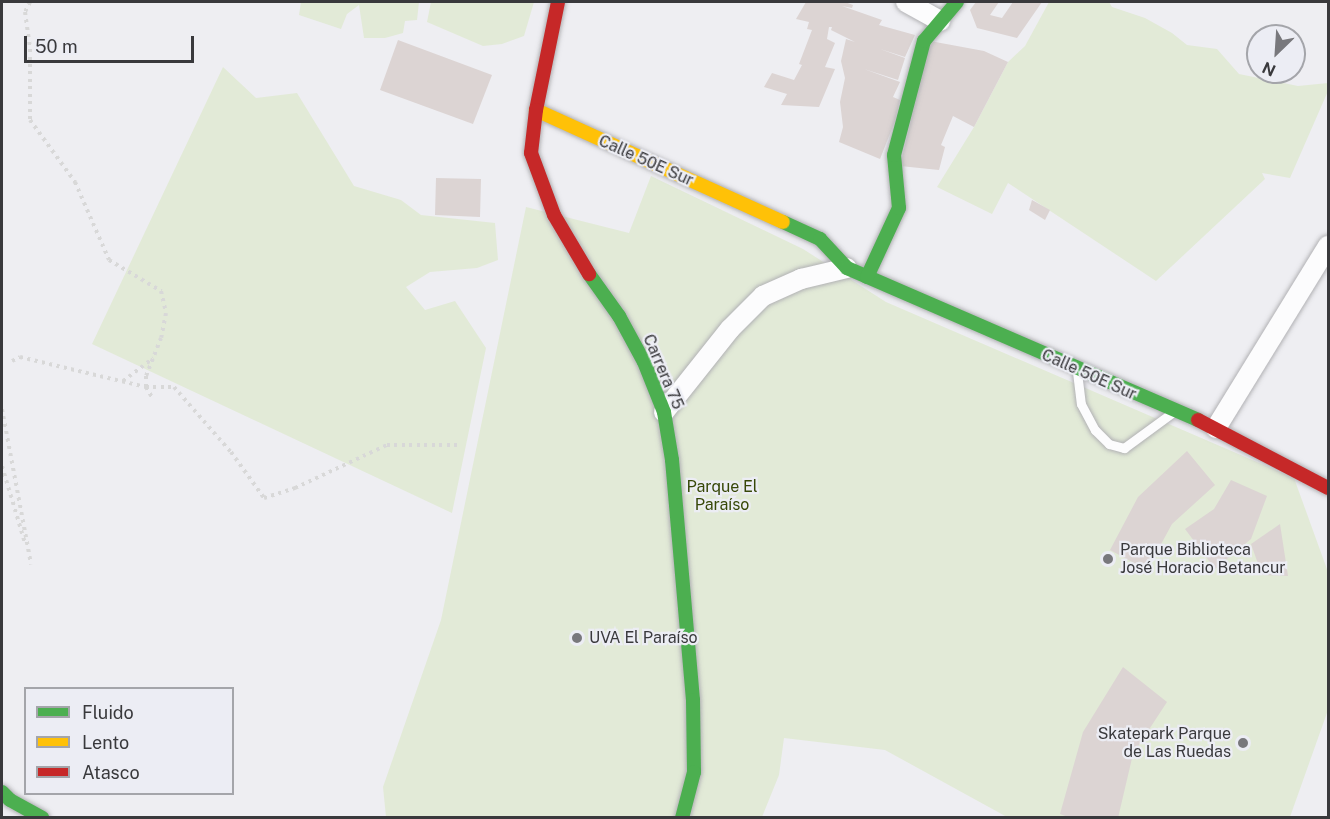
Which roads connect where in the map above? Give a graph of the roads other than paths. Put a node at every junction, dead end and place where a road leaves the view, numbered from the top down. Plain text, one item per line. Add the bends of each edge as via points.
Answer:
1 (558, 2) edge
2 (906, 2) edge
3 (957, 2) edge
4 (940, 21) junction
5 (536, 110) junction
6 (1329, 246) edge
7 (847, 268) junction
8 (867, 277) junction
9 (1076, 369) junction
10 (1175, 411) junction
11 (664, 412) junction
12 (1216, 428) junction
13 (1329, 488) edge
14 (2, 792) edge
15 (42, 818) edge
16 (682, 818) edge

1 - 5 street, Carrera 75
2 - 4 street
3 - 4 street
4 - 8 street via 924,41 894,155 899,208
5 - 7 street, Calle 50E Sur via 820,239
5 - 11 street, Carrera 75 via 531,153 554,215 578,258 619,316 644,362
6 - 12 street
7 - 8 street, Calle 50E Sur
7 - 11 street via 801,279 763,296 723,338
8 - 9 street, Calle 50E Sur
9 - 10 street, Calle 50E Sur
9 - 10 lane via 1082,404 1095,430 1109,444 1124,448
10 - 12 street, Calle 50E Sur
11 - 16 street, Carrera 75 via 674,472 693,700 694,772
12 - 13 street, Calle 50E Sur
14 - 15 street

